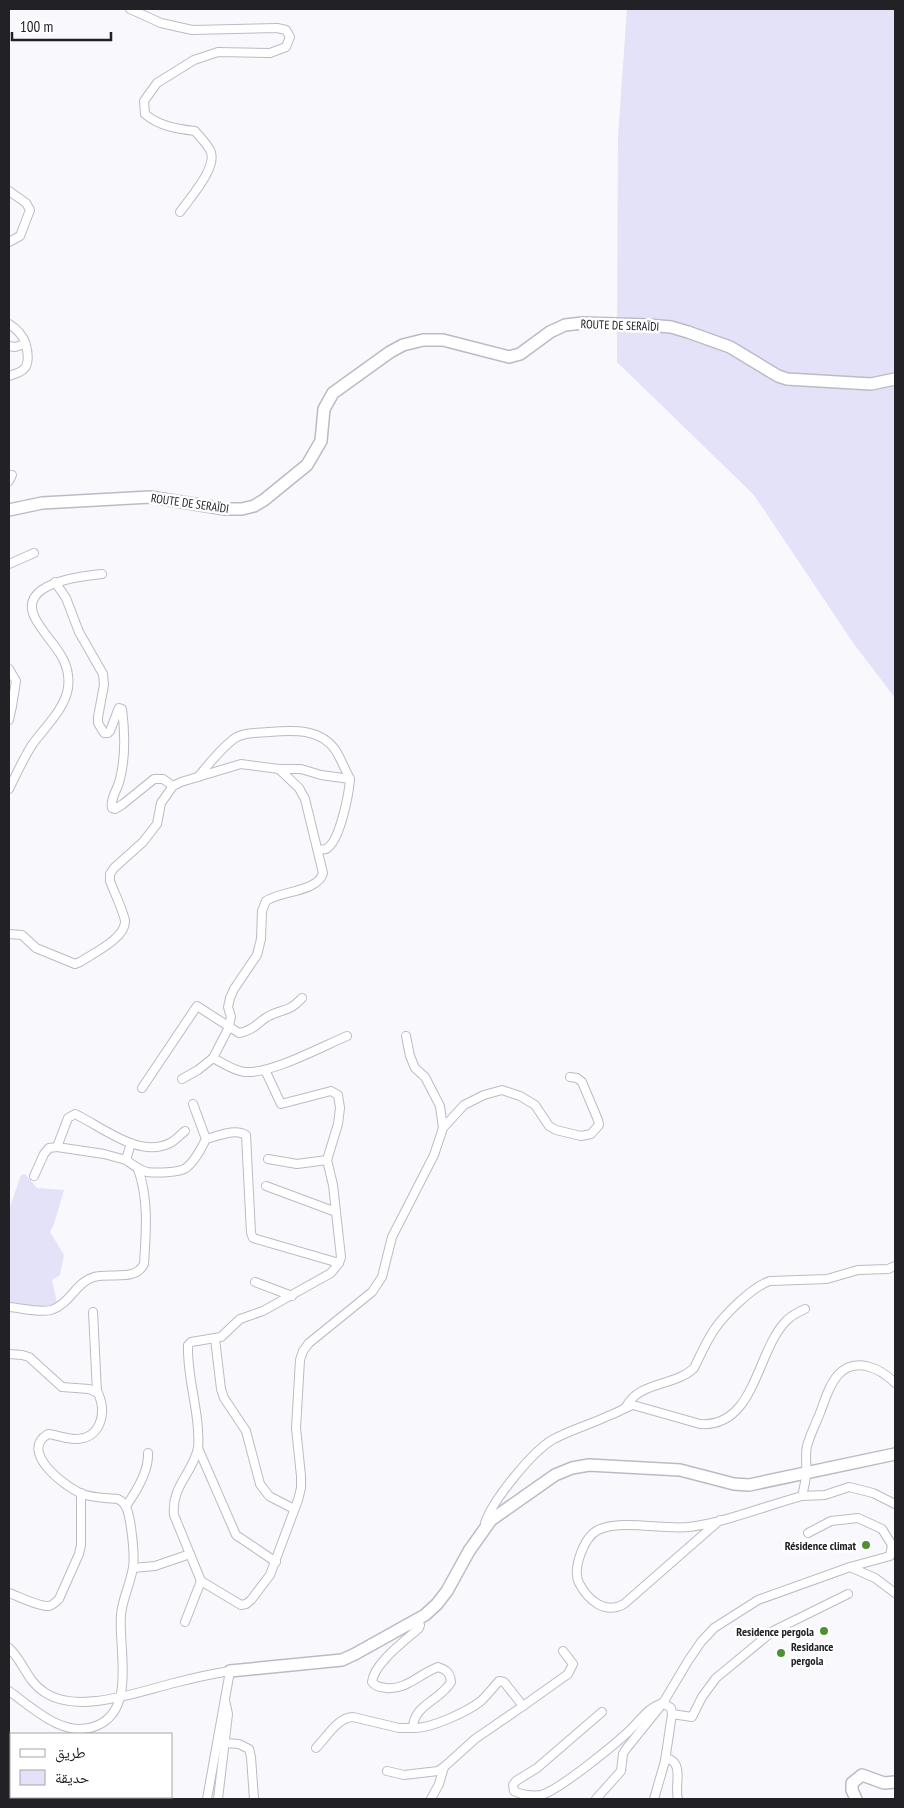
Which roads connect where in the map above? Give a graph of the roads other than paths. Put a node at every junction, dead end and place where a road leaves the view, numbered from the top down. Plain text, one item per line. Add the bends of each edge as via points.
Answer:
1 (130, 9) edge
2 (9, 191) edge
3 (180, 212) dead end
4 (9, 242) edge
5 (9, 324) edge
6 (25, 344) junction
7 (9, 346) edge
8 (9, 376) edge
9 (895, 379) edge
10 (9, 510) edge
11 (34, 553) dead end
12 (9, 564) edge
13 (102, 574) dead end
14 (55, 582) junction
15 (9, 669) edge
16 (10, 706) edge
17 (9, 720) edge
18 (279, 769) junction
19 (198, 777) junction
20 (350, 779) junction
21 (173, 786) junction
22 (9, 789) edge
23 (318, 850) junction
24 (9, 934) edge
25 (302, 998) dead end
26 (228, 1026) junction
27 (347, 1036) dead end
28 (406, 1036) dead end
29 (213, 1058) junction
30 (265, 1070) junction
31 (570, 1077) dead end
32 (182, 1079) dead end
33 (142, 1088) dead end
34 (193, 1104) dead end
35 (443, 1128) junction
36 (185, 1131) dead end
37 (206, 1139) junction
38 (131, 1143) junction
39 (57, 1147) junction
40 (268, 1159) dead end
41 (126, 1160) junction
42 (327, 1160) junction
43 (138, 1169) junction
44 (34, 1176) dead end
45 (266, 1186) dead end
46 (336, 1212) junction
47 (339, 1263) junction
48 (895, 1266) edge
49 (255, 1282) dead end
50 (292, 1296) junction
51 (9, 1307) edge
52 (805, 1309) dead end
53 (94, 1312) dead end
54 (215, 1339) junction
55 (9, 1354) edge
56 (895, 1383) edge
57 (97, 1392) junction
58 (626, 1407) junction
59 (198, 1448) junction
60 (148, 1453) dead end
61 (895, 1454) edge
62 (806, 1473) junction
63 (81, 1493) junction
64 (802, 1496) junction
65 (895, 1504) edge
66 (126, 1506) junction
67 (294, 1509) junction
68 (720, 1520) junction
69 (687, 1527) junction
70 (808, 1533) dead end
71 (480, 1534) junction
72 (693, 1544) junction
73 (190, 1554) junction
74 (276, 1562) junction
75 (850, 1567) junction
76 (133, 1568) junction
77 (202, 1581) junction
78 (9, 1593) edge
79 (895, 1593) edge
80 (848, 1594) dead end
81 (417, 1619) junction
82 (185, 1622) dead end
83 (9, 1648) edge
84 (563, 1651) dead end
85 (230, 1671) junction
86 (9, 1691) edge
87 (120, 1696) junction
88 (225, 1698) junction
89 (663, 1703) junction
90 (523, 1706) junction
91 (602, 1712) dead end
92 (672, 1714) junction
93 (413, 1728) junction
94 (63, 1731) edge
95 (224, 1743) junction
96 (316, 1748) dead end
97 (665, 1761) junction
98 (444, 1767) junction
99 (387, 1771) dead end
100 (895, 1782) edge
101 (207, 1799) edge
102 (218, 1799) edge
103 (254, 1799) edge
104 (431, 1799) edge
105 (596, 1799) edge
106 (654, 1799) edge
107 (678, 1799) edge
108 (856, 1799) edge

1 - 3 street via 161,23 192,30 277,28 286,30 290,37 286,47 270,53 218,52 194,60 157,83 144,101 145,114 153,120 195,131 211,151 212,164
2 - 4 street via 26,203 30,210 20,236
5 - 6 street via 22,336
6 - 7 street
6 - 8 street via 26,366
9 - 10 main road, ROUTE DE SERAÏDI via 871,384 787,379 730,347 688,332 648,325 565,325 520,354 508,357 443,340 424,340 390,352 333,393 324,409 320,441 307,465 254,506 225,509 142,497 42,503
11 - 12 street
13 - 14 street
14 - 21 street via 66,598 78,632 103,674 98,723 104,733 110,731 118,710 122,708 126,741 112,808 123,804 154,779 163,779
14 - 22 street via 41,590 32,606 35,618 64,658 68,686 66,698 31,747
15 - 16 street via 16,682
16 - 17 street
18 - 19 street via 241,764
18 - 20 street via 302,769
18 - 23 street via 299,788 305,799
19 - 20 street via 236,738 285,731 308,732 322,737 335,750
19 - 21 street
20 - 23 street via 348,797 331,844
21 - 24 street via 161,803 158,824 110,874 125,922 122,932 114,940 75,964 36,948 22,934
23 - 26 street via 323,873 320,882 269,899 263,906 257,954 230,998
25 - 26 street via 292,1008 268,1017 250,1031 239,1033
26 - 29 street
26 - 33 street via 195,1007
27 - 30 street
28 - 35 street via 415,1068 425,1077 440,1106
29 - 30 street via 244,1072
29 - 32 street
30 - 42 street via 281,1104 331,1091 338,1096 338,1124
31 - 35 street via 582,1082 598,1120 599,1124 591,1134 581,1136 556,1130 549,1126 535,1105 502,1090 464,1104
34 - 37 street
35 - 67 street via 434,1155 392,1237 382,1277 372,1292 319,1334 303,1351 298,1372 296,1428 300,1488
36 - 38 street via 170,1143 154,1148
37 - 43 street via 185,1169 148,1172
37 - 47 street via 232,1132 246,1135 250,1233 253,1238
38 - 39 street via 75,1114 68,1118
38 - 41 street
39 - 41 street
39 - 44 street via 49,1148 44,1154
40 - 42 street via 297,1164
41 - 43 street
42 - 46 street
43 - 51 street via 143,1182 146,1224 141,1270 92,1277 52,1310
45 - 46 street
46 - 47 street via 341,1248
47 - 50 street via 331,1273
48 - 58 street via 827,1278 762,1284 714,1330 694,1368 681,1377 634,1395
49 - 50 street
50 - 54 street via 240,1319
52 - 58 street via 780,1329 739,1409 721,1422 700,1424 633,1405
53 - 57 street
54 - 59 street via 188,1345 197,1410
54 - 67 street via 221,1389 246,1431 260,1484 269,1496
55 - 57 street via 29,1357 62,1387
56 - 62 street via 888,1375 863,1365 852,1365 837,1376 807,1446
57 - 63 street via 102,1409 96,1430 80,1439 48,1434 38,1448 43,1463
58 - 71 street via 566,1433 542,1448 493,1505
59 - 73 street via 173,1507
59 - 74 street via 236,1535
60 - 66 street via 147,1466
61 - 62 main road
62 - 64 street
62 - 71 main road via 749,1485 680,1470 589,1465 572,1468 555,1475 504,1510
63 - 66 street via 118,1499
63 - 78 street via 81,1545 59,1599 55,1604 42,1606
64 - 65 street via 825,1495 849,1487 873,1493
64 - 68 street
66 - 76 street
67 - 74 street
68 - 69 street
68 - 72 street
69 - 72 street via 694,1533
69 - 72 street via 615,1526 598,1530 583,1545 577,1578 598,1605 618,1608
70 - 75 street via 830,1522 858,1518 882,1529 892,1545 890,1556
71 - 81 main road via 437,1604
73 - 76 street via 155,1566
73 - 77 street
74 - 77 street via 261,1588 246,1604 240,1605
75 - 79 street via 875,1578
75 - 89 street via 758,1600 714,1628 688,1661
76 - 87 street via 121,1615 123,1684
77 - 82 street
80 - 92 street via 773,1631 716,1678 692,1717
81 - 85 main road via 342,1660
81 - 93 street via 419,1628 385,1660 372,1682 378,1687 394,1689 438,1668 450,1674 451,1682 447,1689 420,1710
83 - 87 street via 33,1682 55,1698 87,1701
84 - 90 street via 573,1664 568,1674
85 - 87 street
85 - 88 street
86 - 94 street
87 - 94 street via 112,1714 97,1726
88 - 95 street via 228,1714
88 - 101 street
89 - 91 street via 649,1709 619,1740 552,1789 534,1795 514,1791 516,1781 537,1768
89 - 92 street via 671,1708
89 - 105 street via 623,1754 621,1771
90 - 93 street via 504,1682 499,1681 472,1707 429,1727
90 - 98 street via 475,1739
92 - 97 street
93 - 96 street via 346,1717
95 - 102 street
95 - 103 street via 239,1744 249,1749
97 - 106 street
97 - 107 street via 674,1761 677,1766
98 - 99 street via 414,1775
98 - 104 street
100 - 108 main road via 884,1783 862,1776 852,1783

